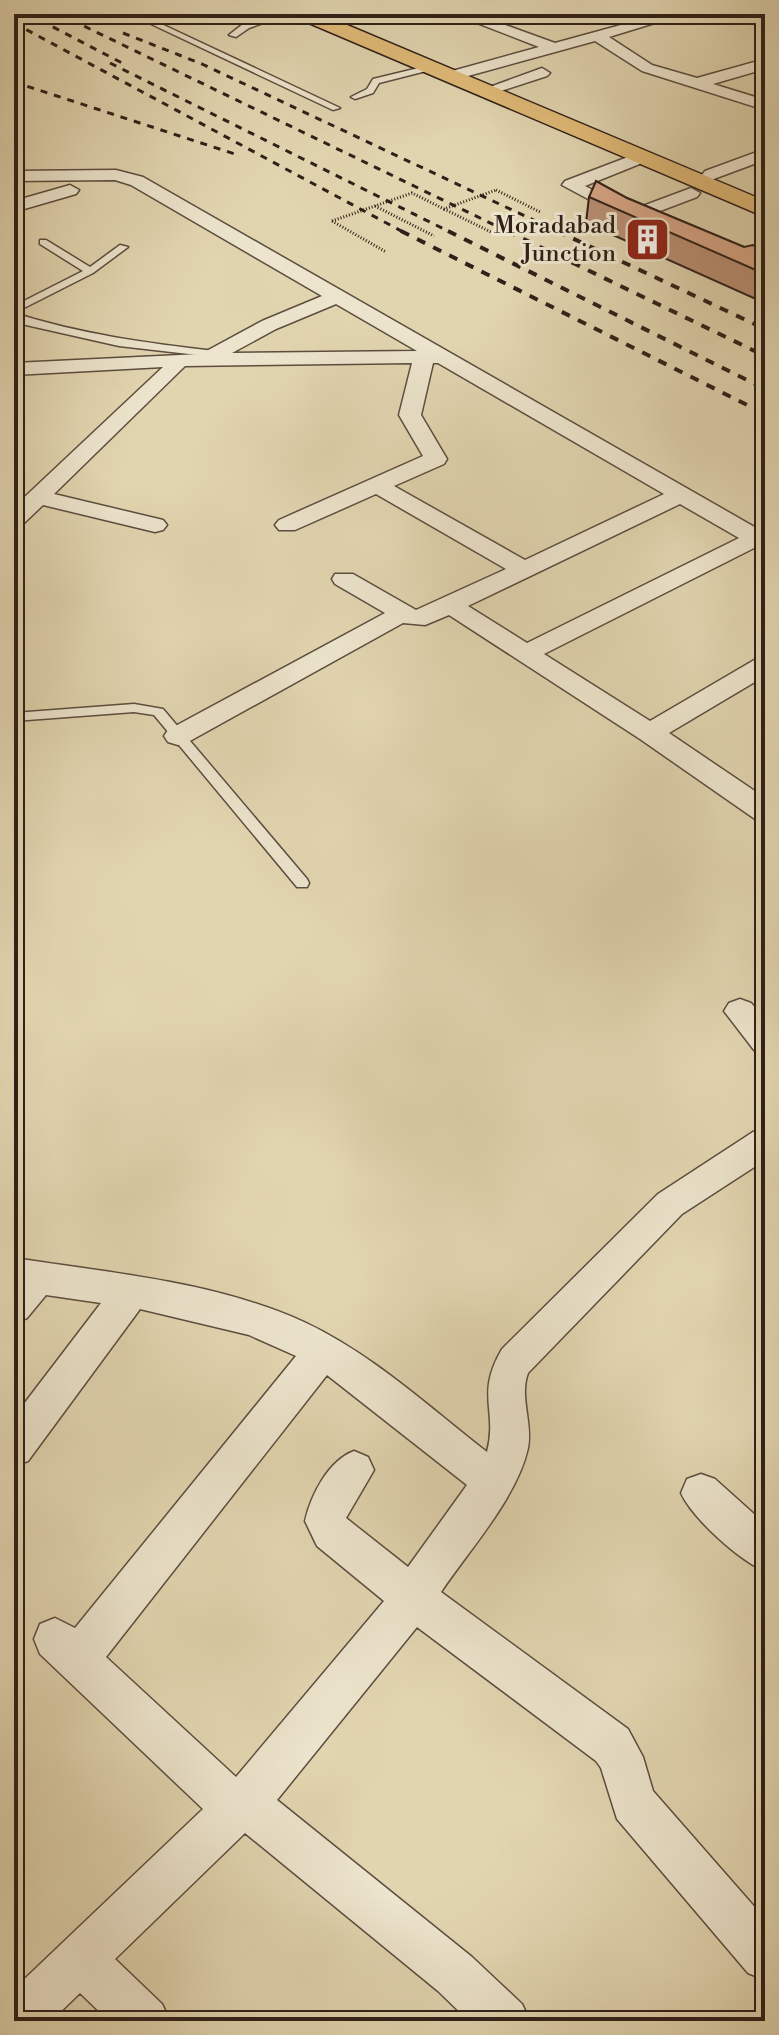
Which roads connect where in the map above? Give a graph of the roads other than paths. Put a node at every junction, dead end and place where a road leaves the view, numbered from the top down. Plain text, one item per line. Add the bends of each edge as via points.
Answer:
1 (134, 14) edge
2 (285, 14) edge
3 (304, 14) edge
4 (329, 14) edge
5 (461, 14) edge
6 (663, 15) edge
7 (233, 35) dead end
8 (596, 35) junction
9 (552, 47) junction
10 (765, 64) edge
11 (448, 72) junction
12 (542, 73) dead end
13 (698, 83) junction
14 (495, 88) junction
15 (355, 97) dead end
16 (765, 105) edge
17 (336, 108) dead end
18 (765, 154) edge
19 (632, 161) junction
20 (711, 175) junction
21 (14, 176) edge
22 (62, 184) junction
23 (687, 184) junction
24 (765, 198) edge
25 (86, 203) dead end
26 (14, 207) edge
27 (765, 210) edge
28 (631, 217) junction
29 (658, 229) edge
30 (43, 242) dead end
31 (123, 247) dead end
32 (90, 271) junction
33 (338, 296) junction
34 (14, 313) edge
35 (434, 357) junction
36 (195, 361) junction
37 (14, 369) edge
38 (14, 383) edge
39 (378, 486) junction
40 (680, 495) junction
41 (38, 497) junction
42 (14, 520) edge
43 (155, 525) dead end
44 (287, 525) dead end
45 (762, 538) edge
46 (524, 569) junction
47 (344, 579) dead end
48 (450, 605) junction
49 (403, 613) junction
50 (526, 653) junction
51 (765, 665) edge
52 (14, 717) edge
53 (650, 733) junction
54 (178, 736) junction
55 (765, 812) edge
56 (302, 883) dead end
57 (740, 1011) dead end
58 (765, 1041) edge
59 (765, 1142) edge
60 (26, 1276) edge
61 (130, 1294) junction
62 (14, 1307) edge
63 (323, 1352) junction
64 (14, 1448) edge
65 (354, 1470) dead end
66 (494, 1481) junction
67 (701, 1493) dead end
68 (765, 1551) edge
69 (412, 1597) junction
70 (240, 1805) junction
71 (765, 1956) edge
72 (81, 1960) junction
73 (18, 2013) edge
74 (145, 2021) edge
75 (505, 2021) edge

1 - 17 lane
2 - 7 lane
3 - 11 main road
4 - 11 main road
5 - 9 street
6 - 8 street
8 - 9 street
8 - 13 street via 636,63
9 - 11 street
10 - 13 street
11 - 14 main road
11 - 15 lane via 376,81 370,91
11 - 19 main road
12 - 14 street
13 - 16 street
14 - 20 main road
18 - 20 street
19 - 23 main road
19 - 28 street via 571,185
20 - 24 main road
21 - 22 street
22 - 25 street
22 - 26 street
22 - 33 street via 116,175 137,181
23 - 27 main road
23 - 28 street
28 - 29 street
30 - 32 lane
31 - 32 lane
32 - 34 lane
33 - 35 street
33 - 36 street
34 - 36 lane via 36,325
35 - 36 street
35 - 39 street via 410,415 436,459
35 - 40 street
36 - 37 street
36 - 38 street via 133,375
36 - 41 street
39 - 44 street
39 - 46 street
40 - 45 street
40 - 46 street
41 - 42 street
41 - 43 street
45 - 50 street
46 - 48 street
47 - 49 street
48 - 49 street via 418,619
48 - 50 street
49 - 54 street
50 - 53 street
51 - 53 street
52 - 54 lane via 146,709 158,712
53 - 55 street
54 - 56 lane
57 - 58 street
59 - 66 street via 670,1204 515,1361 503,1388 510,1439
60 - 61 street
60 - 62 street
61 - 63 street via 215,1308
61 - 64 street
63 - 66 street
63 - 70 street via 66,1650
65 - 69 street via 325,1521 331,1532
66 - 69 street
67 - 68 street
69 - 70 street
69 - 71 street via 612,1745 621,1757 633,1803
70 - 72 street
70 - 75 street via 455,1974
72 - 73 street
72 - 74 street

